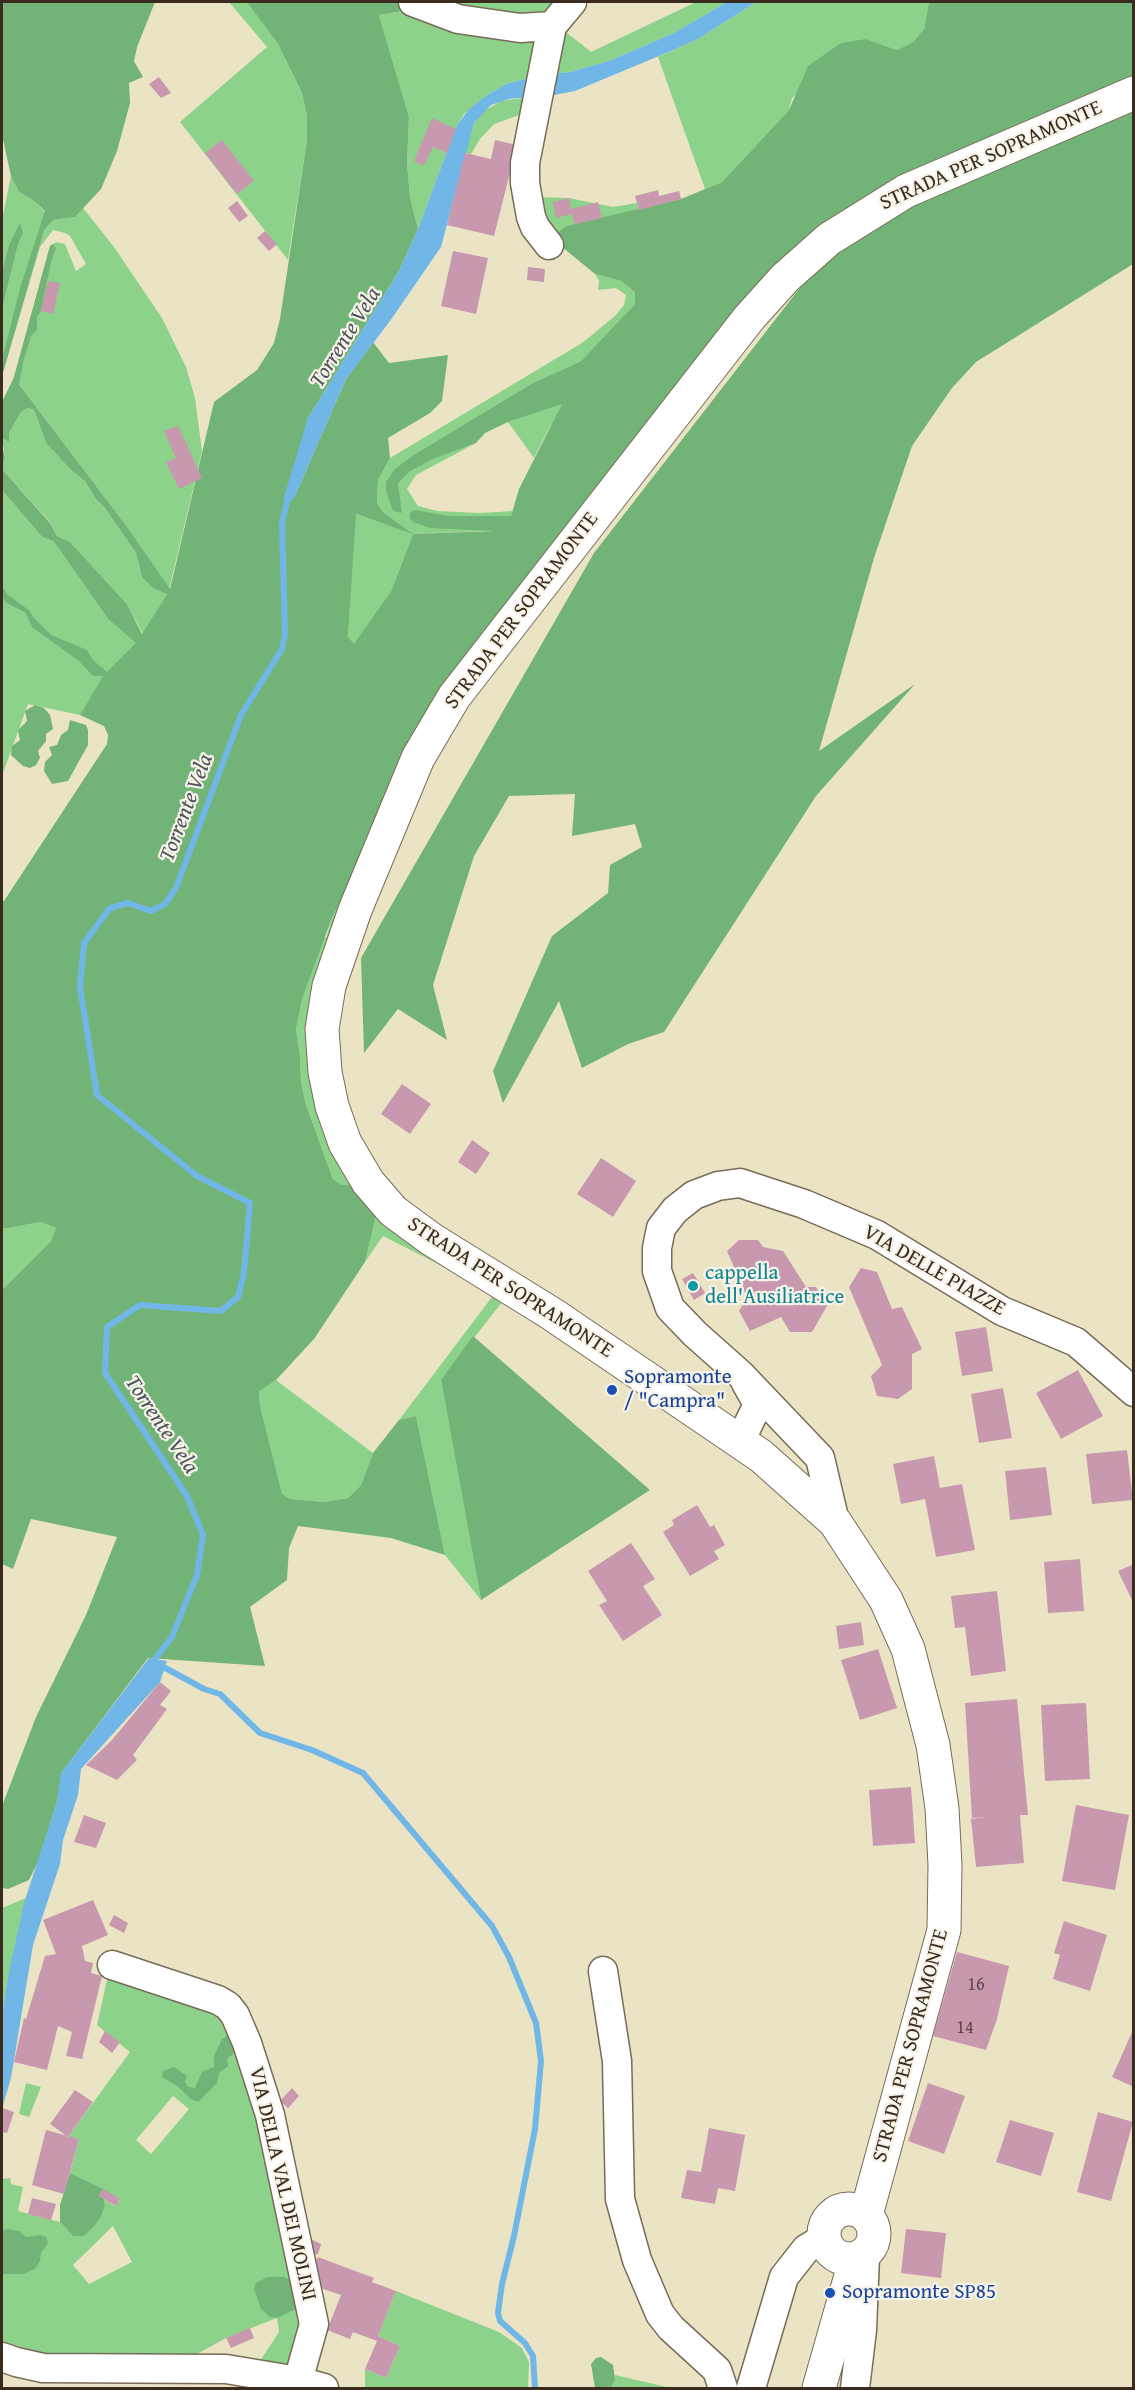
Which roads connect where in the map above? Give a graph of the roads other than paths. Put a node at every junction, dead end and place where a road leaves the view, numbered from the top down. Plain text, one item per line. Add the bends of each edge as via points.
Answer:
1 (413, 2) edge
2 (572, 2) edge
3 (552, 26) junction
4 (1134, 93) edge
5 (549, 245) dead end
6 (740, 1374) junction
7 (1134, 1392) edge
8 (743, 1443) junction
9 (835, 1522) junction
10 (112, 1965) dead end
11 (603, 1971) dead end
12 (866, 2215) junction
13 (824, 2238) junction
14 (860, 2256) junction
15 (2, 2357) edge
16 (311, 2385) edge
17 (723, 2388) edge
18 (751, 2388) edge
19 (819, 2388) edge
20 (855, 2388) edge

1 - 3 street via 458,19 520,28
2 - 3 street
3 - 5 street via 525,163 531,217
4 - 8 main road, STRADA PER SOPRAMONTE via 895,197 829,239 785,278 749,318 454,697 418,758 328,986 322,1029 332,1106 345,1143 368,1182 393,1211
6 - 7 street, VIA DELLE PIAZZE via 670,1308 657,1271 661,1228 675,1210 694,1195 740,1183 804,1204 877,1235 1002,1311 1076,1342
6 - 8 street, VIA DELLE PIAZZE via 758,1404
6 - 9 street, VIA DELLE PIAZZE via 820,1458
8 - 9 main road, STRADA PER SOPRAMONTE
9 - 12 main road, STRADA PER SOPRAMONTE via 886,1600 908,1649 933,1745 945,1865 944,1930
10 - 16 street, VIA DELLA VAL DEI MOLINI via 219,2000 235,2015 270,2115 314,2324
11 - 17 street via 617,2061 620,2199 637,2260 660,2314 717,2370
12 - 13 main road via 855,2209 843,2209 832,2215
12 - 14 main road via 875,2234 872,2245
13 - 14 main road via 836,2255 846,2259
13 - 18 street via 806,2249 784,2277
14 - 19 main road
14 - 20 street via 862,2330
15 - 16 street, VIA DELLA VAL DEI MOLINI via 43,2368 226,2369

